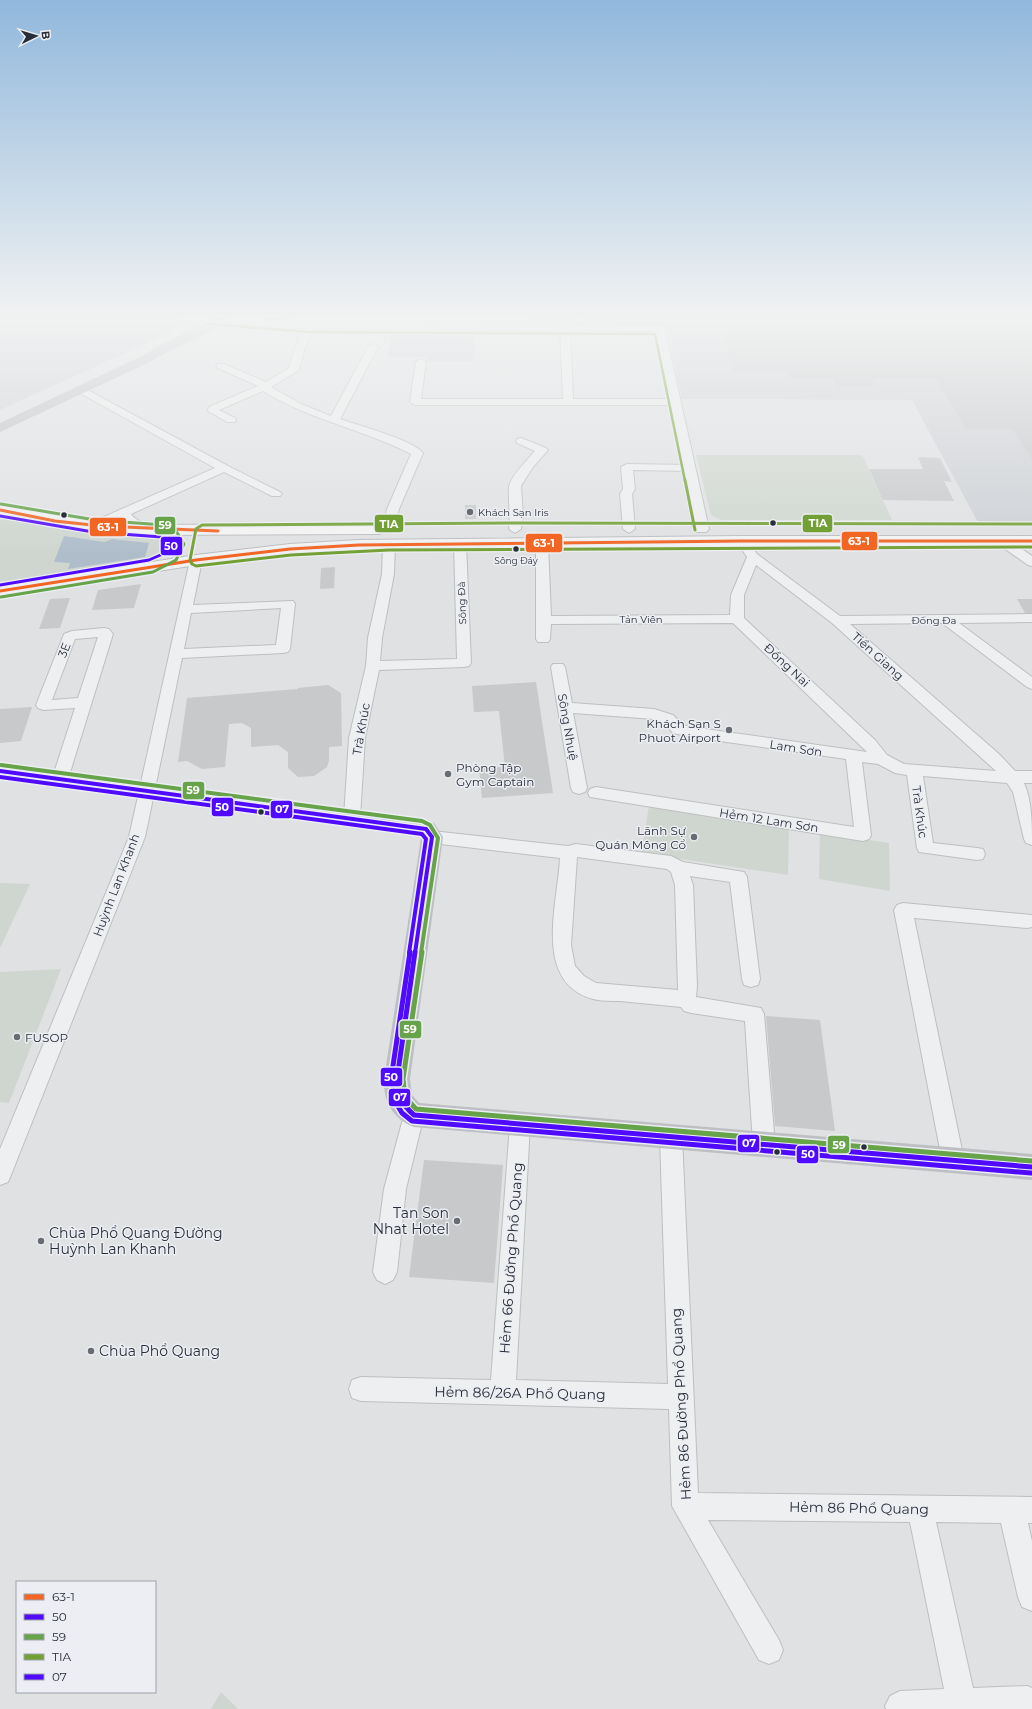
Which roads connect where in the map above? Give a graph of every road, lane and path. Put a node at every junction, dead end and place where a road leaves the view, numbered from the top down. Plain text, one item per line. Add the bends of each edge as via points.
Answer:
1 (46, 396) edge
2 (59, 396) edge
3 (70, 396) edge
4 (92, 396) edge
5 (243, 396) edge
6 (280, 396) edge
7 (347, 396) edge
8 (415, 396) edge
9 (568, 396) edge
10 (674, 396) edge
11 (568, 401) junction
12 (675, 402) junction
13 (0, 417) edge
14 (231, 420) dead end
15 (334, 420) junction
16 (0, 423) edge
17 (0, 428) edge
18 (521, 441) dead end
19 (224, 468) junction
20 (689, 468) junction
21 (276, 494) dead end
22 (0, 510) edge
23 (124, 512) junction
24 (94, 526) junction
25 (515, 529) junction
26 (629, 529) junction
27 (701, 529) junction
28 (1032, 530) edge
29 (163, 531) junction
30 (202, 531) junction
31 (389, 536) junction
32 (742, 541) junction
33 (1032, 541) edge
34 (1002, 542) junction
35 (460, 543) junction
36 (542, 543) junction
37 (753, 557) junction
38 (196, 560) junction
39 (1032, 562) edge
40 (151, 566) junction
41 (0, 591) edge
42 (185, 608) junction
43 (1032, 618) edge
44 (737, 619) junction
45 (544, 620) junction
46 (837, 620) junction
47 (947, 620) junction
48 (543, 639) dead end
49 (174, 654) junction
50 (373, 666) junction
51 (558, 667) dead end
52 (1032, 684) edge
53 (84, 703) junction
54 (565, 707) junction
55 (853, 756) junction
56 (881, 760) junction
57 (914, 770) junction
58 (0, 771) edge
59 (1032, 776) edge
60 (1011, 777) junction
61 (60, 779) junction
62 (579, 788) dead end
63 (146, 790) junction
64 (596, 793) dead end
65 (352, 818) junction
66 (432, 837) junction
67 (1032, 839) edge
68 (569, 853) junction
69 (977, 854) dead end
70 (679, 868) junction
71 (1027, 921) dead end
72 (751, 979) dead end
73 (686, 999) junction
74 (414, 1115) junction
75 (520, 1124) junction
76 (671, 1137) junction
77 (764, 1144) junction
78 (953, 1160) junction
79 (1032, 1167) edge
80 (0, 1175) edge
81 (385, 1272) dead end
82 (361, 1389) dead end
83 (503, 1392) junction
84 (680, 1397) junction
85 (685, 1506) junction
86 (920, 1508) junction
87 (1022, 1510) edge
88 (1032, 1597) edge
89 (769, 1650) dead end
90 (1027, 1701) dead end
91 (962, 1703) junction
92 (900, 1706) dead end

1 - 13 main road
2 - 16 main road
3 - 17 main road
4 - 19 street
5 - 14 street via 213,409 213,412
6 - 15 street
7 - 15 street
8 - 11 street via 414,402
9 - 11 street
10 - 12 street
11 - 12 street
12 - 20 street
15 - 31 street, Trà Khúc via 417,453 393,509
18 - 25 street via 542,450 528,465 515,486
19 - 21 street
19 - 23 street
20 - 26 street via 627,467
20 - 27 street
22 - 24 main road
23 - 24 street
23 - 29 street via 125,517 133,523
24 - 29 main road
25 - 26 main road
25 - 31 main road
26 - 27 main road
27 - 28 main road
29 - 30 main road
29 - 40 main road via 178,540 178,548 169,558
30 - 31 main road
30 - 38 main road
31 - 35 main road
31 - 38 main road
31 - 50 street, Trà Khúc via 388,574 375,638
32 - 34 main road
32 - 36 main road
32 - 37 street, Tiền Giang
33 - 34 main road
34 - 39 street
35 - 36 main road
35 - 50 street, Sông Đà via 464,663
36 - 45 street
37 - 44 street via 737,595 734,608
37 - 46 street, Tiền Giang
38 - 40 main road
38 - 42 street, Huỳnh Lan Khanh
40 - 41 main road
42 - 49 street, Huỳnh Lan Khanh
42 - 49 street via 288,604 283,648
43 - 47 street, Đống Đa
44 - 45 street, Tản Viên
44 - 56 street, Đồng Nai via 870,744
45 - 48 street
46 - 47 street, Đống Đa
46 - 60 street, Tiền Giang via 993,758
47 - 52 street
49 - 63 street, Huỳnh Lan Khanh
50 - 65 street, Trà Khúc via 357,738
51 - 54 street, Sông Nhuệ
53 - 53 street, 3E via 106,634 104,632 69,637 43,705
53 - 61 street, 3E
54 - 55 street, Lam Sơn via 654,714 674,722 678,729 691,732
54 - 62 street, Sông Nhuệ
55 - 56 street, Lam Sơn
55 - 64 street, Hẻm 12 Lam Sơn via 863,836
56 - 57 street, Lam Sơn via 901,770
57 - 60 street, Lam Sơn
57 - 69 street, Trà Khúc via 925,848
58 - 61 main road
59 - 60 street, Lam Sơn
60 - 67 street, Tiền Giang via 1021,792
61 - 63 main road
63 - 65 main road
63 - 80 street, Huỳnh Lan Khanh via 136,837
65 - 66 main road via 420,827 426,829
66 - 68 street
66 - 74 main road via 397,1079 401,1103
68 - 70 street via 576,850 600,853 671,863
68 - 73 street via 562,944 565,966 572,977 582,986 594,991
70 - 72 street via 738,877
70 - 73 street via 684,884 688,986
71 - 78 street via 903,910
73 - 77 street via 691,1005 754,1014
74 - 75 main road
74 - 81 street via 395,1189
75 - 76 main road
75 - 83 street, Hẻm 66 Đường Phổ Quang
76 - 77 main road
76 - 84 street, Hẻm 86 Đường Phổ Quang
77 - 78 main road
78 - 79 main road
82 - 83 street, Hẻm 86/26A Phổ Quang
83 - 84 street, Hẻm 86/26A Phổ Quang
84 - 85 street, Hẻm 86 Đường Phổ Quang
85 - 86 street, Hẻm 86 Phổ Quang
85 - 89 street, Hẻm 86 Đường Phổ Quang
86 - 87 street, Hẻm 86 Phổ Quang
86 - 91 street
87 - 88 street
90 - 91 street
91 - 92 street

